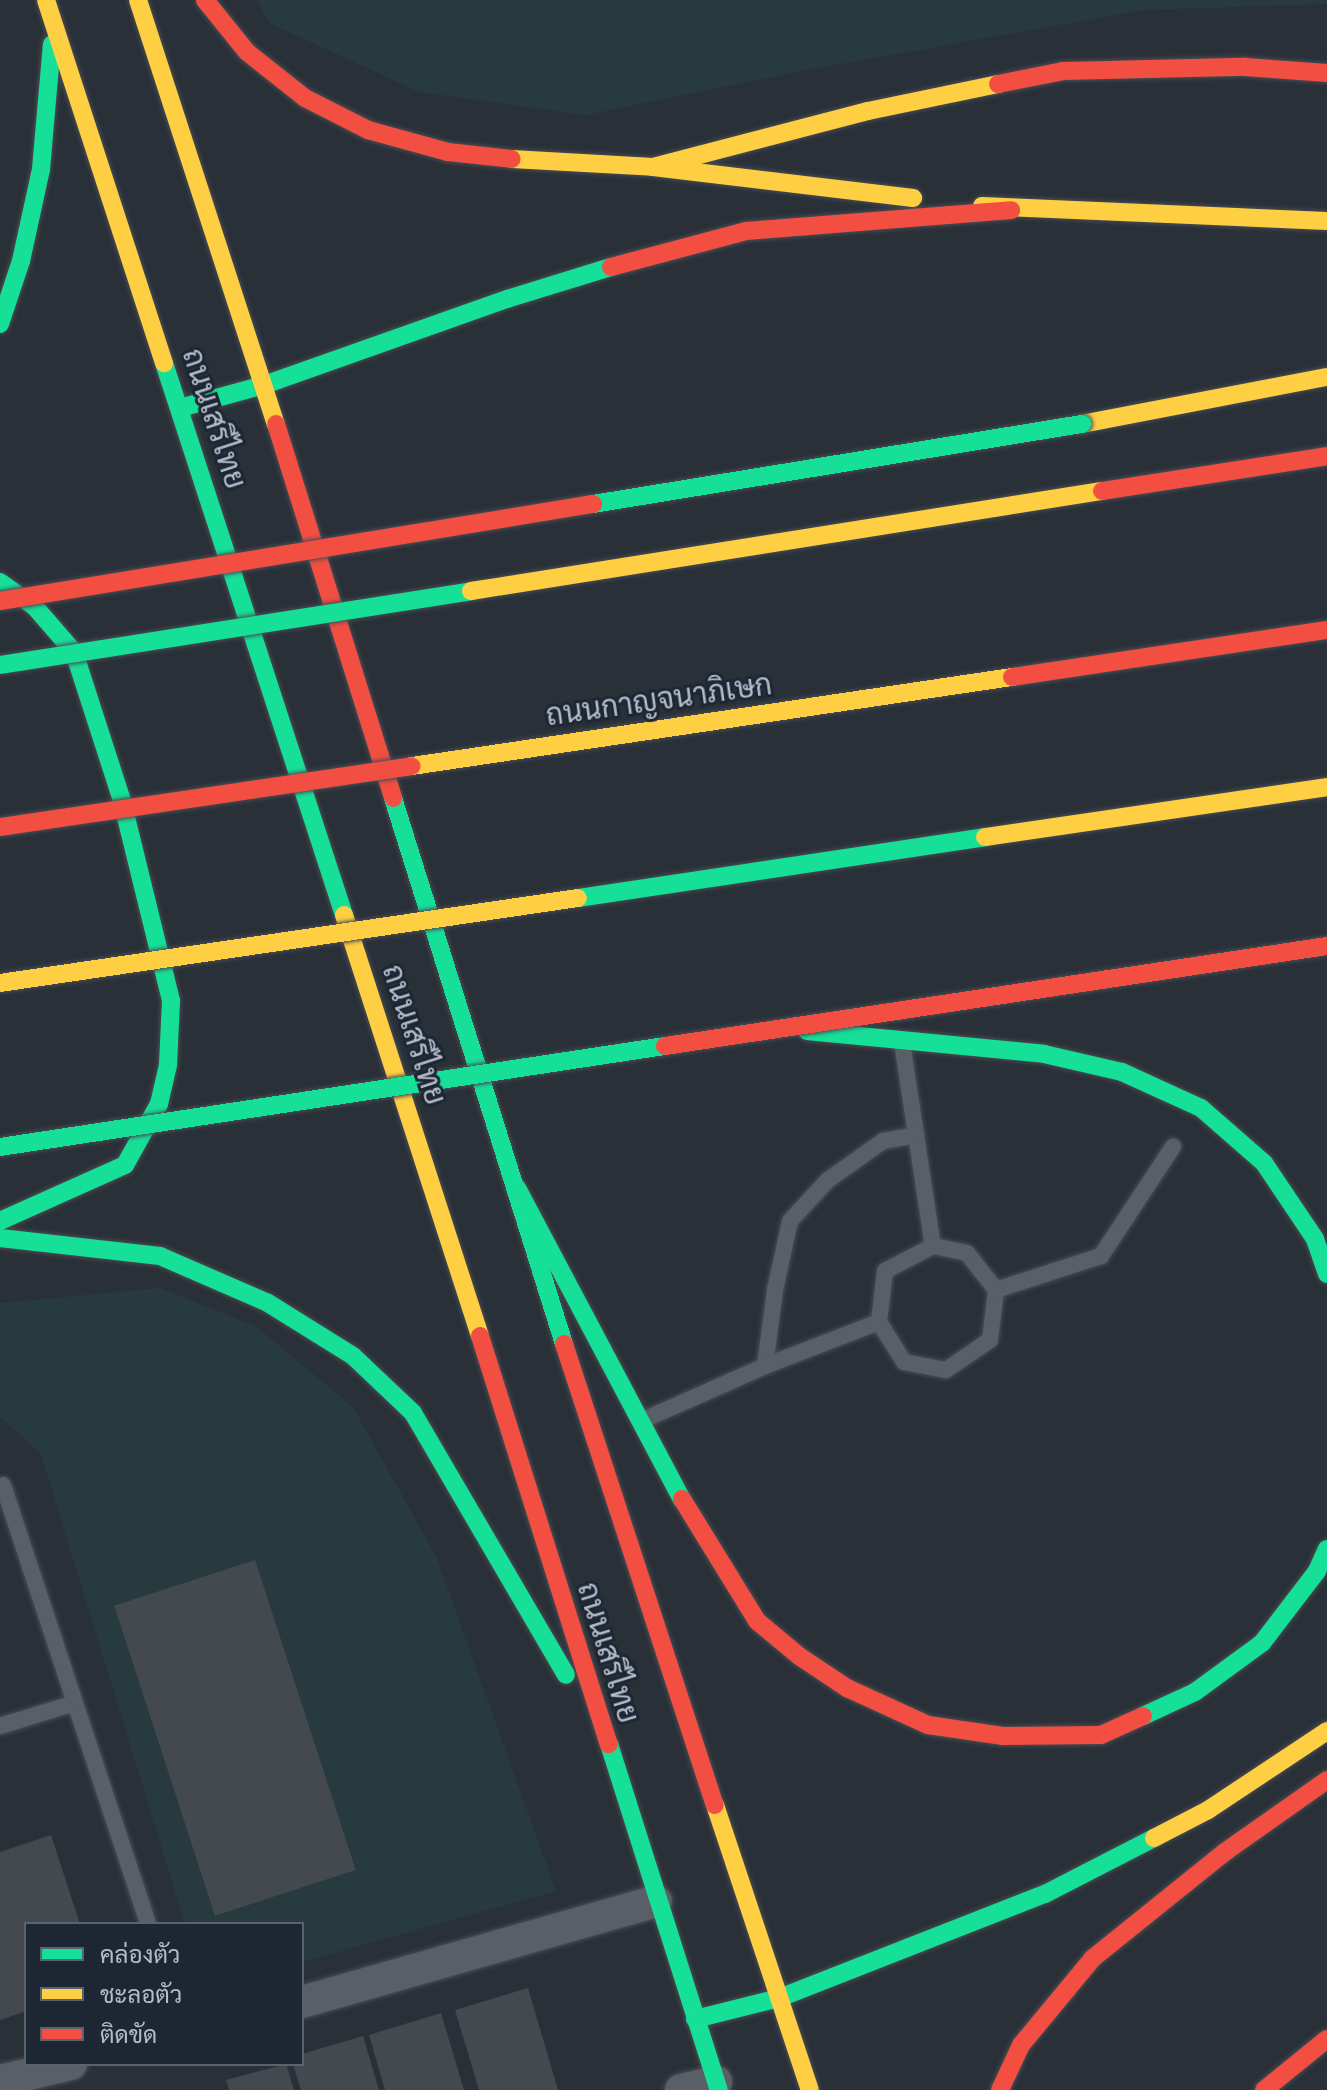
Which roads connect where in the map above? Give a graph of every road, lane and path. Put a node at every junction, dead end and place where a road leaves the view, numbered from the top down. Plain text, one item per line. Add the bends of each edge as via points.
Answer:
1 (46, 0) edge
2 (138, 0) edge
3 (205, 0) edge
4 (54, 26) junction
5 (1327, 73) edge
6 (653, 167) junction
7 (1011, 210) junction
8 (1327, 221) edge
9 (0, 324) edge
10 (1327, 377) edge
11 (264, 385) junction
12 (180, 408) junction
13 (1327, 456) edge
14 (0, 582) edge
15 (0, 601) edge
16 (1327, 630) edge
17 (0, 665) edge
18 (1327, 787) edge
19 (0, 827) edge
20 (1327, 946) edge
21 (0, 983) edge
22 (776, 1028) junction
23 (902, 1042) dead end
24 (916, 1135) junction
25 (0, 1147) edge
26 (1173, 1147) dead end
27 (517, 1188) junction
28 (0, 1221) edge
29 (0, 1238) edge
30 (933, 1246) junction
31 (1327, 1274) edge
32 (996, 1290) junction
33 (879, 1322) junction
34 (765, 1366) junction
35 (640, 1422) junction
36 (3, 1485) dead end
37 (1327, 1549) edge
38 (75, 1703) junction
39 (0, 1726) edge
40 (1327, 1731) edge
41 (607, 1746) junction
42 (1327, 1746) edge
43 (1327, 1780) edge
44 (1225, 1852) junction
45 (656, 1901) junction
46 (147, 1922) edge
47 (779, 1998) junction
48 (304, 2001) edge
49 (695, 2019) junction
50 (1327, 2039) edge
51 (63, 2066) edge
52 (0, 2081) edge
53 (717, 2086) edge
54 (681, 2090) edge
55 (810, 2090) edge
56 (1000, 2090) edge
57 (1264, 2090) edge

1 - 4 main road, ถนนเสรีไทย
2 - 11 main road, ถนนเสรีไทย
3 - 6 main road via 247,52 305,98 368,130 448,152
4 - 9 main road via 41,169 21,261
4 - 12 main road, ถนนเสรีไทย
5 - 6 main road via 1245,67 1063,71 868,111
6 - 7 main road
7 - 8 main road
7 - 11 main road via 746,231 507,299
10 - 15 main road, bridge via 1082,424
11 - 12 main road
11 - 27 main road, ถนนเสรีไทย
12 - 41 main road, ถนนเสรีไทย
13 - 17 main road, bridge
14 - 28 main road via 35,607 74,652 122,801 171,1001 168,1065 159,1104 125,1165
16 - 19 main road, ถนนกาญจนาภิเษก, bridge
18 - 21 main road, bridge
20 - 22 main road, bridge
22 - 25 main road, bridge
22 - 31 main road, bridge via 1044,1054 1122,1072 1201,1108 1264,1163 1315,1239
23 - 24 lane
24 - 30 lane
24 - 34 lane via 883,1141 828,1180 790,1221
26 - 32 lane via 1101,1256
27 - 35 main road
27 - 47 main road, ถนนเสรีไทย via 595,1443
29 - 41 main road via 160,1256 268,1303 353,1356 413,1413
30 - 32 lane via 967,1253
30 - 33 lane via 885,1271
32 - 33 lane via 990,1340 946,1370 904,1362
33 - 34 lane
34 - 35 lane
35 - 37 main road via 757,1621 847,1688 928,1725 1003,1736 1101,1735 1195,1692 1262,1643 1317,1571
36 - 38 lane
38 - 39 lane
38 - 46 lane
40 - 47 main road via 1208,1810 1045,1894
41 - 45 main road, ถนนเสรีไทย
42 - 44 main road
43 - 44 main road
44 - 56 main road via 1093,1958 1021,2045
45 - 48 street
45 - 49 main road, ถนนเสรีไทย
47 - 49 main road
47 - 55 main road, ถนนเสรีไทย
49 - 53 main road, ถนนเสรีไทย
50 - 57 main road
51 - 52 street
53 - 54 street

